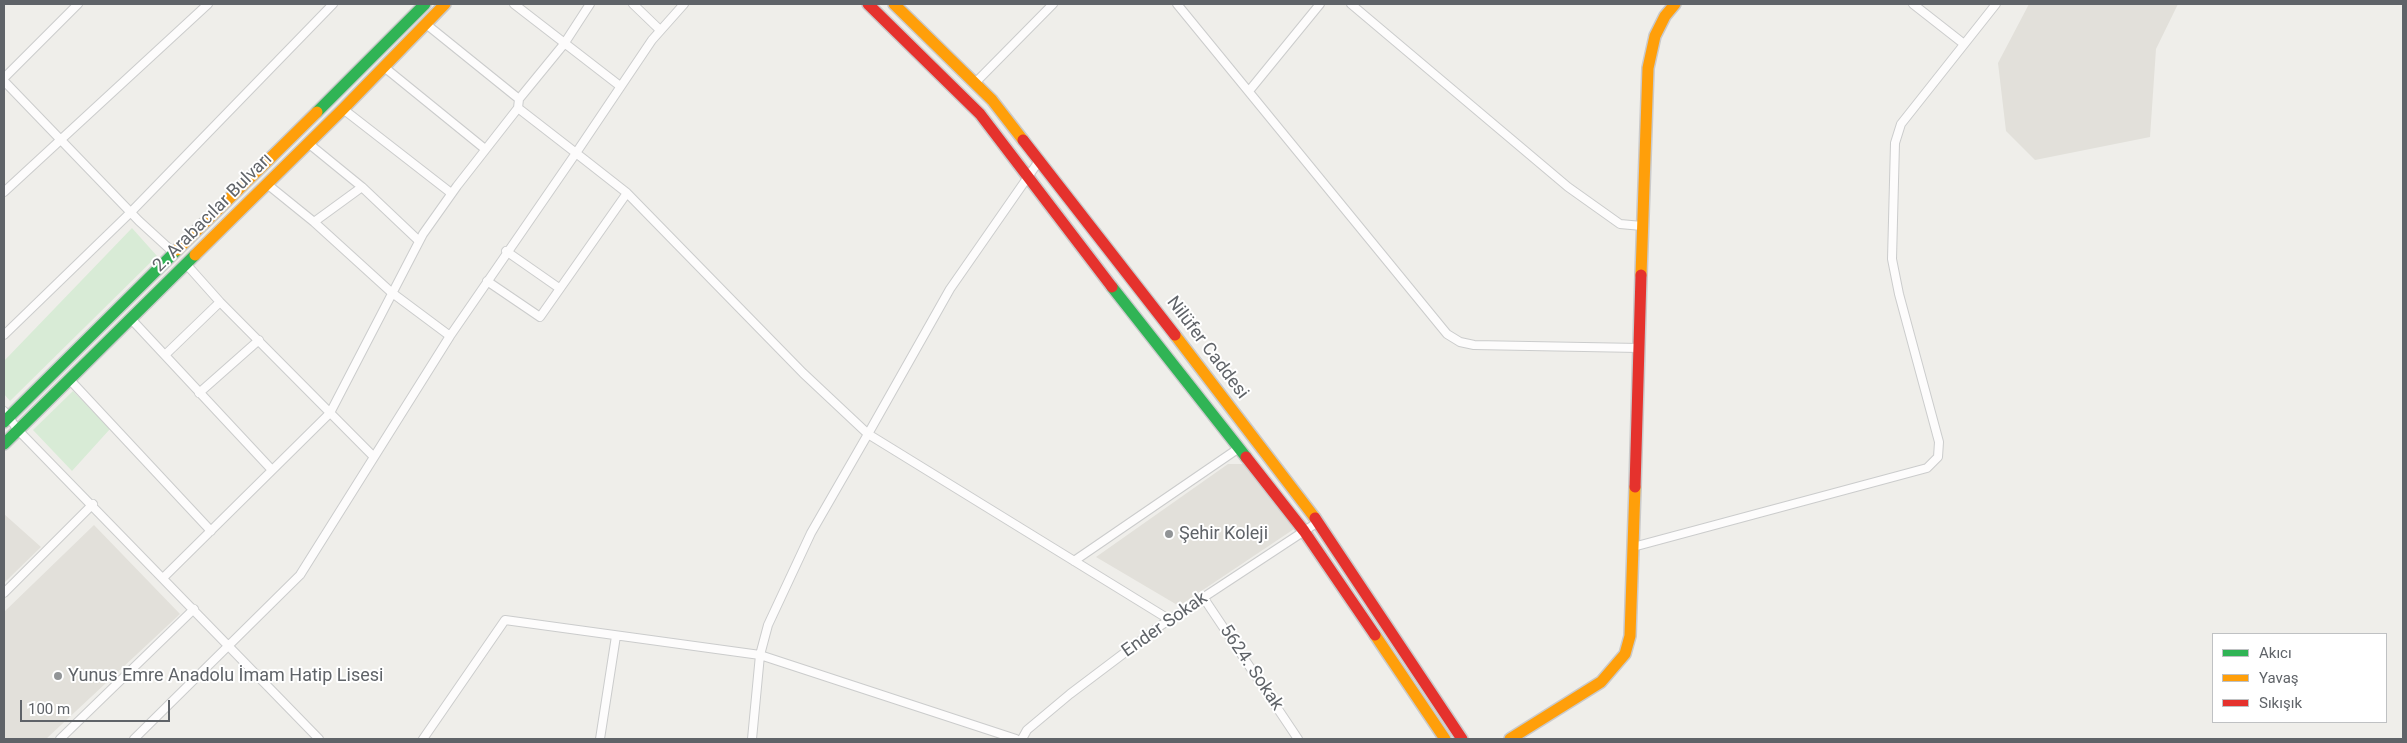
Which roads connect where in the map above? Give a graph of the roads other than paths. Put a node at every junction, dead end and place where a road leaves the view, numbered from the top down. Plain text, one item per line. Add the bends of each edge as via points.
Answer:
1 (78, 4) edge
2 (208, 4) edge
3 (425, 4) edge
4 (445, 4) edge
5 (514, 4) edge
6 (590, 4) edge
7 (633, 4) edge
8 (684, 4) edge
9 (868, 4) edge
10 (894, 4) edge
11 (1053, 4) edge
12 (1178, 4) edge
13 (1320, 4) edge
14 (1351, 4) edge
15 (1675, 4) edge
16 (1913, 4) edge
17 (1996, 4) edge
18 (330, 5) edge
19 (426, 24) junction
20 (660, 30) junction
21 (564, 44) junction
22 (1964, 44) junction
23 (384, 67) junction
24 (4, 80) edge
25 (975, 83) junction
26 (620, 86) junction
27 (1249, 92) junction
28 (519, 99) junction
29 (518, 108) junction
30 (343, 109) junction
31 (60, 138) junction
32 (308, 144) junction
33 (486, 149) junction
34 (576, 153) junction
35 (1039, 161) junction
36 (1027, 178) junction
37 (267, 184) junction
38 (362, 188) junction
39 (4, 192) edge
40 (451, 193) junction
41 (627, 193) junction
42 (131, 212) junction
43 (314, 222) junction
44 (1642, 226) junction
45 (419, 241) junction
46 (506, 251) junction
47 (174, 253) junction
48 (187, 264) junction
49 (487, 281) junction
50 (559, 288) junction
51 (391, 292) junction
52 (220, 302) junction
53 (132, 320) junction
54 (4, 335) edge
55 (450, 336) junction
56 (259, 340) junction
57 (1640, 348) junction
58 (165, 355) junction
59 (70, 380) junction
60 (199, 393) junction
61 (330, 413) junction
62 (5, 417) edge
63 (18, 430) junction
64 (868, 434) junction
65 (4, 444) edge
66 (1239, 448) junction
67 (374, 457) junction
68 (272, 470) junction
69 (94, 504) junction
70 (1318, 522) junction
71 (211, 531) junction
72 (1304, 531) junction
73 (1633, 547) junction
74 (1074, 561) junction
75 (164, 577) junction
76 (4, 593) edge
77 (1203, 597) junction
78 (194, 609) junction
79 (1170, 620) junction
80 (616, 636) junction
81 (230, 645) junction
82 (760, 655) junction
83 (60, 739) edge
84 (134, 739) edge
85 (320, 739) edge
86 (423, 739) edge
87 (600, 739) edge
88 (752, 739) edge
89 (1016, 739) edge
90 (1022, 739) edge
91 (1298, 739) edge
92 (1445, 739) edge
93 (1462, 739) edge
94 (1510, 739) edge

1 - 24 street
2 - 31 street
3 - 47 street
4 - 19 street, 2. Arabacılar Bulvarı
5 - 21 street
6 - 21 street
7 - 20 street
8 - 20 street
9 - 36 street via 980,114
10 - 25 street, Nilüfer Caddesi
11 - 25 street
12 - 27 street
13 - 27 street
14 - 44 street via 1568,187 1620,224
15 - 44 street via 1655,36 1648,68
16 - 22 street
17 - 22 street
18 - 42 street
19 - 23 street, 2. Arabacılar Bulvarı
19 - 28 street
20 - 26 street
21 - 26 street
21 - 28 street
22 - 73 street via 1901,124 1896,143 1892,259 1898,294 1939,442 1938,456 1928,468
23 - 30 street, 2. Arabacılar Bulvarı
23 - 33 street
24 - 31 street
25 - 35 street, Nilüfer Caddesi
26 - 34 street
27 - 57 street via 1447,334 1460,342 1474,344
28 - 29 street
29 - 33 street
29 - 34 street
30 - 32 street, 2. Arabacılar Bulvarı
30 - 40 street
31 - 39 street
31 - 42 street
32 - 37 street, 2. Arabacılar Bulvarı
32 - 38 street
33 - 40 street
34 - 41 street
34 - 46 street
35 - 36 street
35 - 70 street, Nilüfer Caddesi
36 - 64 street via 950,289
36 - 66 street
37 - 43 street
37 - 48 street, 2. Arabacılar Bulvarı
38 - 43 street
38 - 45 street
40 - 45 street
41 - 50 street
41 - 64 street via 796,366
42 - 47 street
42 - 54 street
43 - 51 street
44 - 57 street
45 - 51 street
46 - 49 street
46 - 50 street
47 - 62 street
48 - 52 street
48 - 53 street, 2. Arabacılar Bulvarı
49 - 50 street via 540,317
49 - 55 street
51 - 55 street
51 - 61 street
52 - 56 street
52 - 58 street
53 - 58 street
53 - 59 street, 2. Arabacılar Bulvarı
55 - 67 street
56 - 60 street
56 - 61 street
57 - 73 street
58 - 60 street
59 - 63 street, 2. Arabacılar Bulvarı
59 - 71 street
60 - 68 street
61 - 67 street
61 - 68 street
62 - 63 street
63 - 65 street, 2. Arabacılar Bulvarı
63 - 69 street
64 - 74 street
64 - 82 street via 811,533 768,625
66 - 72 street
66 - 74 street
67 - 81 street via 300,575
68 - 71 street
69 - 75 street
69 - 76 street
70 - 72 street, Ender Sokak
70 - 93 street, Nilüfer Caddesi
71 - 75 street
72 - 77 street, Ender Sokak
72 - 92 street
73 - 94 street via 1630,636 1625,654 1601,682
74 - 79 street
75 - 78 street
77 - 79 street, Ender Sokak
77 - 91 street, 5624. Sokak
78 - 81 street
78 - 83 street
79 - 90 street, Ender Sokak via 1070,694
80 - 82 street
80 - 86 street via 505,620
80 - 87 street
81 - 84 street
81 - 85 street
82 - 88 street
82 - 89 street

